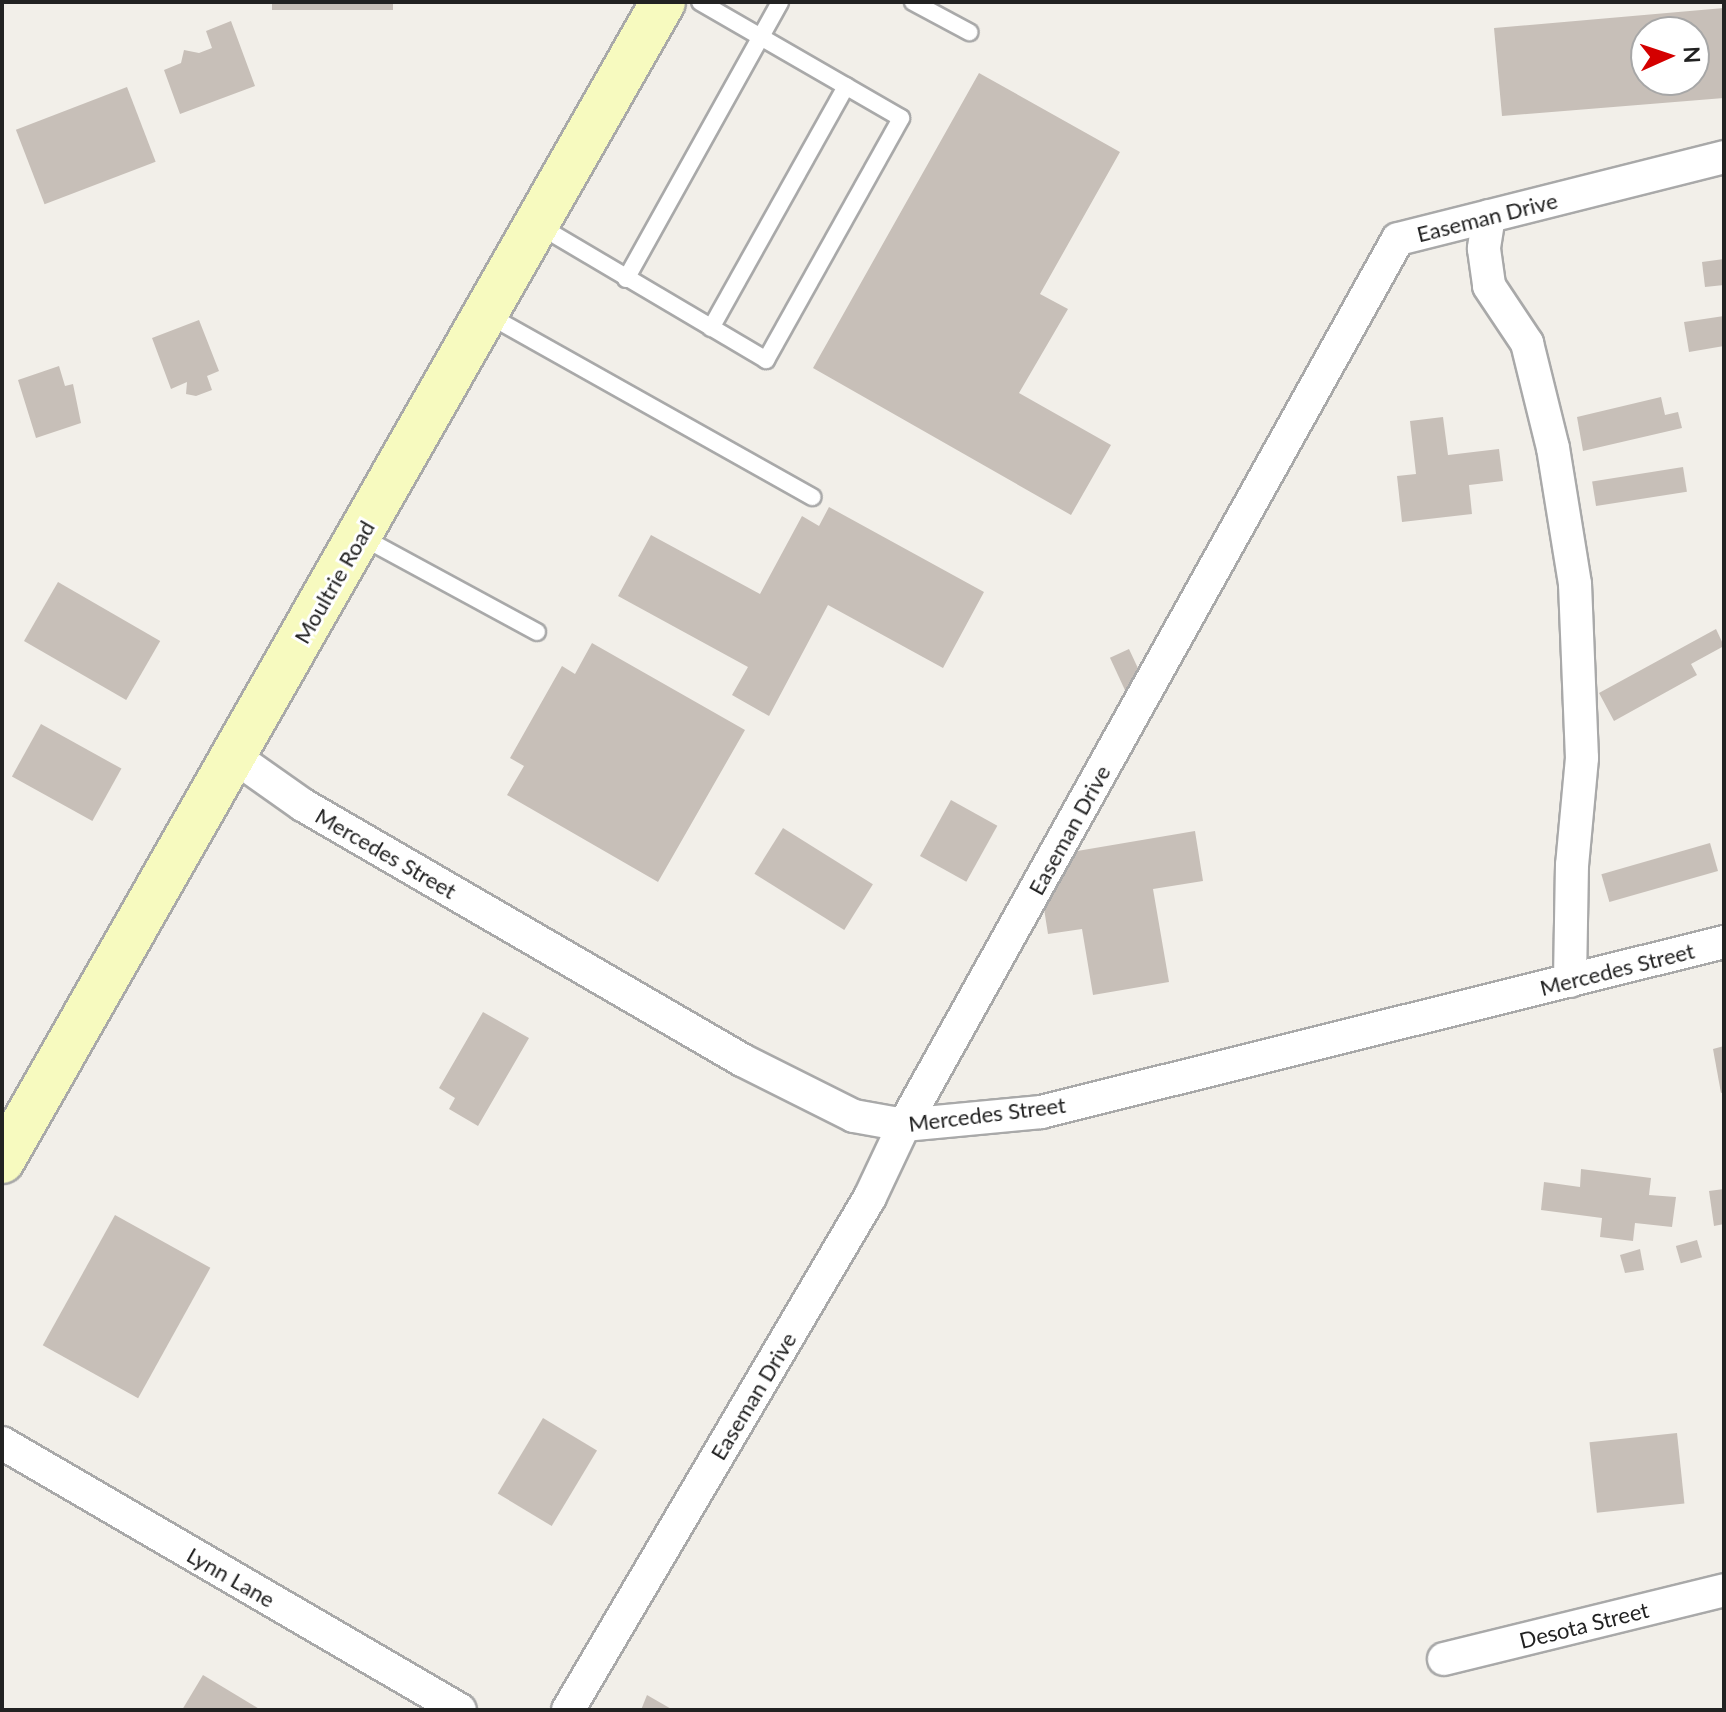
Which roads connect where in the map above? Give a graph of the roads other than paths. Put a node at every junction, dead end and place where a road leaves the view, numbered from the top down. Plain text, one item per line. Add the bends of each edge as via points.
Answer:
1 (663, 2) edge
2 (700, 2) edge
3 (780, 2) edge
4 (913, 2) edge
5 (969, 32) dead end
6 (761, 37) junction
7 (846, 86) junction
8 (1724, 157) edge
9 (1489, 216) junction
10 (538, 225) junction
11 (626, 279) junction
12 (487, 314) junction
13 (711, 328) junction
14 (812, 497) dead end
15 (360, 537) junction
16 (537, 632) dead end
17 (232, 755) junction
18 (1724, 942) edge
19 (1570, 981) junction
20 (904, 1125) junction
21 (2, 1161) edge
22 (2, 1443) edge
23 (1724, 1590) edge
24 (1444, 1659) dead end
25 (460, 1710) edge
26 (568, 1710) edge

1 - 10 street, Moultrie Road
2 - 6 lane
3 - 6 lane
4 - 5 lane
6 - 7 lane
6 - 11 lane
7 - 13 lane
7 - 13 lane via 901,118 766,360
8 - 9 street, Easeman Drive
9 - 19 street via 1484,249 1489,286 1527,343 1553,448 1575,584 1582,758 1572,865
9 - 20 street, Easeman Drive via 1398,239
10 - 11 lane
10 - 12 street, Moultrie Road
11 - 13 lane
12 - 14 lane
12 - 15 street, Moultrie Road
15 - 16 lane
15 - 17 street, Moultrie Road
17 - 20 street, Mercedes Street via 303,805 742,1060 854,1116
17 - 21 street, Moultrie Road
18 - 19 street, Mercedes Street
19 - 20 street, Mercedes Street via 1041,1112
20 - 26 street, Easeman Drive via 870,1197
22 - 25 street, Lynn Lane
23 - 24 street, Desota Street

